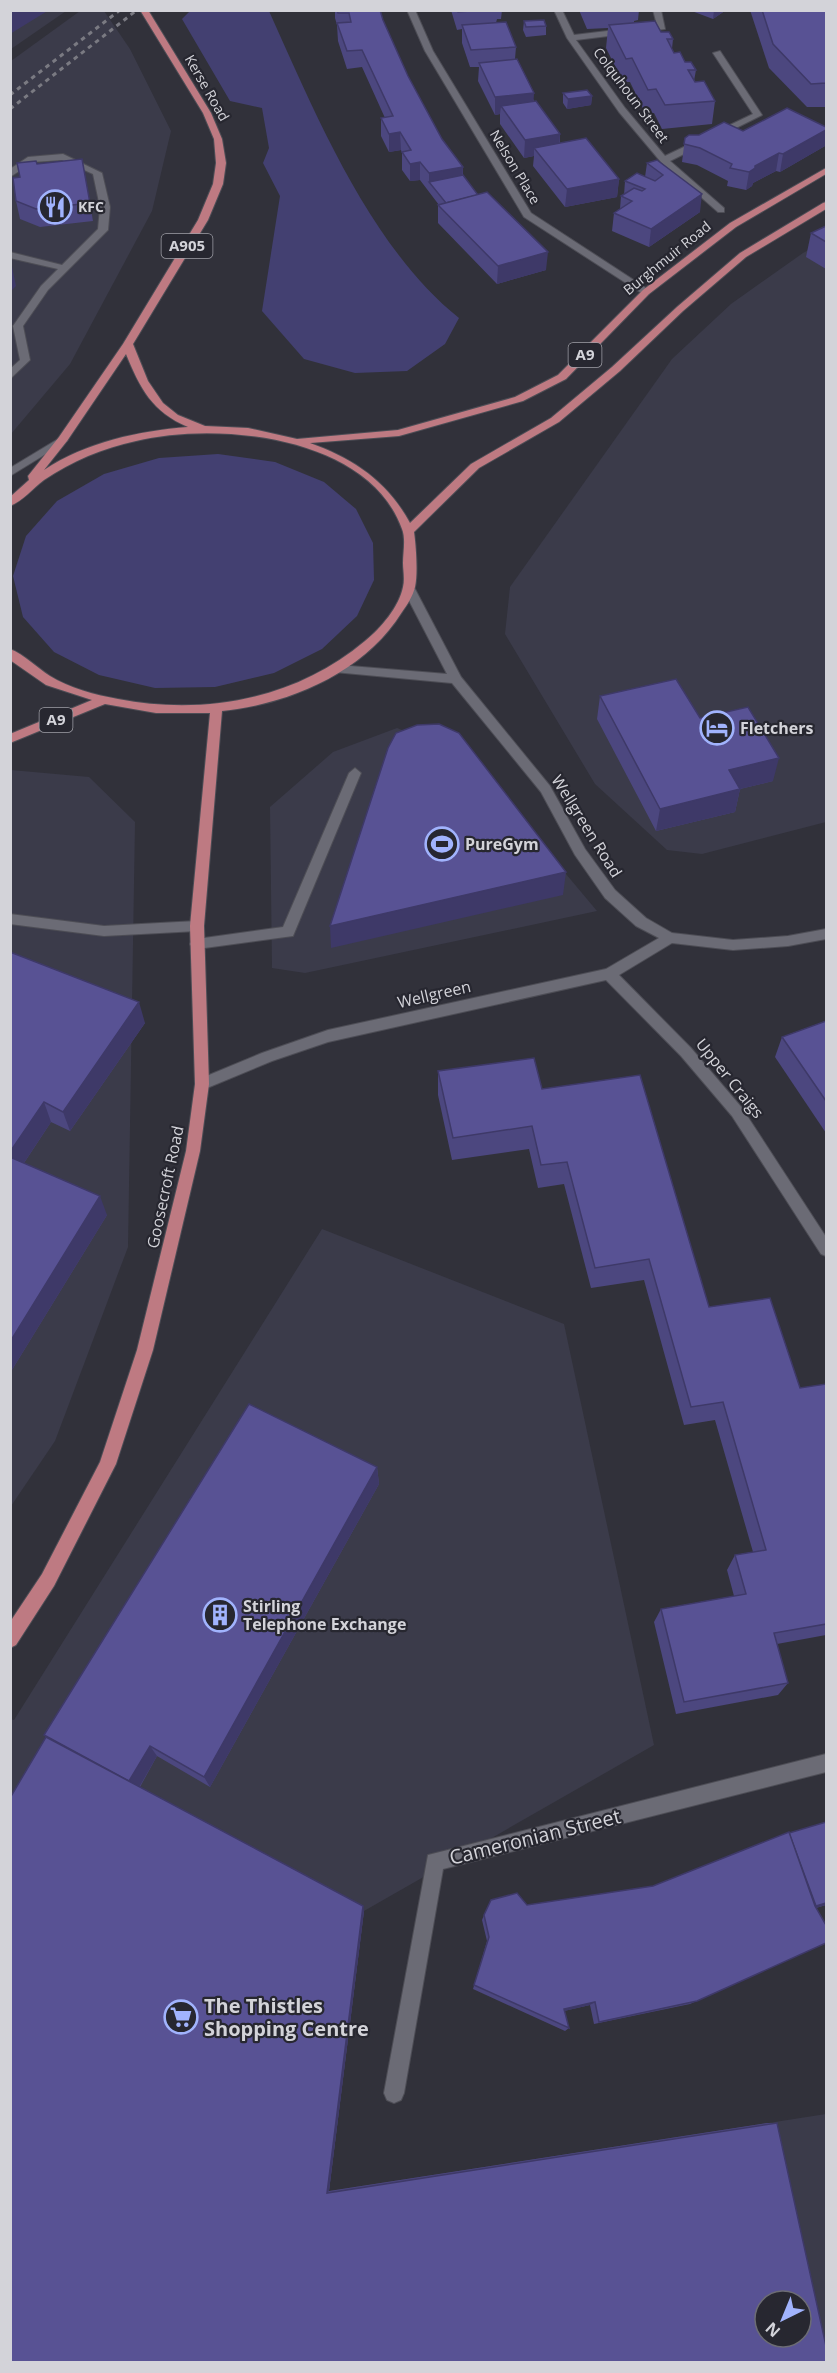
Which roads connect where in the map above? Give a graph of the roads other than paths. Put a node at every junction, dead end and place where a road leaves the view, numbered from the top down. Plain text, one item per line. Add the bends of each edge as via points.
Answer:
1 (144, 10) edge
2 (411, 10) edge
3 (558, 10) edge
4 (657, 10) edge
5 (571, 38) junction
6 (717, 53) dead end
7 (664, 160) junction
8 (826, 171) edge
9 (10, 174) edge
10 (826, 205) edge
11 (722, 210) dead end
12 (10, 255) edge
13 (64, 268) junction
14 (646, 292) junction
15 (128, 344) junction
16 (10, 376) edge
17 (202, 428) junction
18 (63, 439) junction
19 (298, 441) junction
20 (10, 473) edge
21 (12, 501) edge
22 (409, 531) junction
23 (409, 589) junction
24 (10, 653) edge
25 (338, 669) junction
26 (456, 679) junction
27 (102, 701) junction
28 (216, 709) junction
29 (10, 739) edge
30 (355, 773) dead end
31 (10, 919) edge
32 (197, 926) junction
33 (826, 934) edge
34 (670, 938) junction
35 (197, 944) junction
36 (609, 974) junction
37 (202, 1084) junction
38 (826, 1249) edge
39 (10, 1639) edge
40 (826, 1763) edge
41 (394, 2093) dead end

1 - 15 main road, Kerse Road / A905 via 207,113 218,139 221,163 218,184 203,220
2 - 14 street, Nelson Place via 429,51 527,215
3 - 5 street, Colquhoun Street
4 - 5 street via 662,27
5 - 7 street, Colquhoun Street via 622,110
6 - 7 street via 758,115
7 - 11 street, Colquhoun Street
8 - 14 main road, Burghmuir Road / A9 via 733,225
9 - 13 street via 31,159 63,157 97,173 105,207 103,230
10 - 22 main road, A9 via 743,255 555,420 476,466
12 - 13 street
13 - 16 street via 44,288 18,326 26,360
14 - 19 main road, Burghmuir Road / A9 via 562,377 519,399 399,432
15 - 17 main road via 140,377 153,396 168,412
15 - 18 main road, Kerse Road / A905
17 - 19 main road via 251,431
17 - 21 main road via 148,434 97,448 52,470
18 - 20 street
18 - 21 main road, Kerse Road / A905
19 - 22 main road via 348,462 387,493
22 - 23 main road
23 - 25 main road via 383,632
23 - 26 street
24 - 27 main road via 51,682
25 - 26 street
25 - 28 main road via 281,695
26 - 34 street, Wellgreen Road via 546,789 580,852 610,894 641,922
27 - 28 main road via 158,710
27 - 29 main road, A9
28 - 32 main road, Goosecroft Road
30 - 35 street via 288,932
31 - 32 street via 104,931
32 - 35 main road, Goosecroft Road
33 - 34 street, Wellgreen Road via 788,942 733,945
34 - 36 street, Wellgreen
35 - 37 main road, Goosecroft Road
36 - 37 street, Wellgreen via 328,1036
36 - 38 street, Upper Craigs via 686,1052 737,1112
37 - 39 main road, Goosecroft Road via 194,1151 145,1350 108,1464 48,1580
40 - 41 street, Cameronian Street via 435,1862

